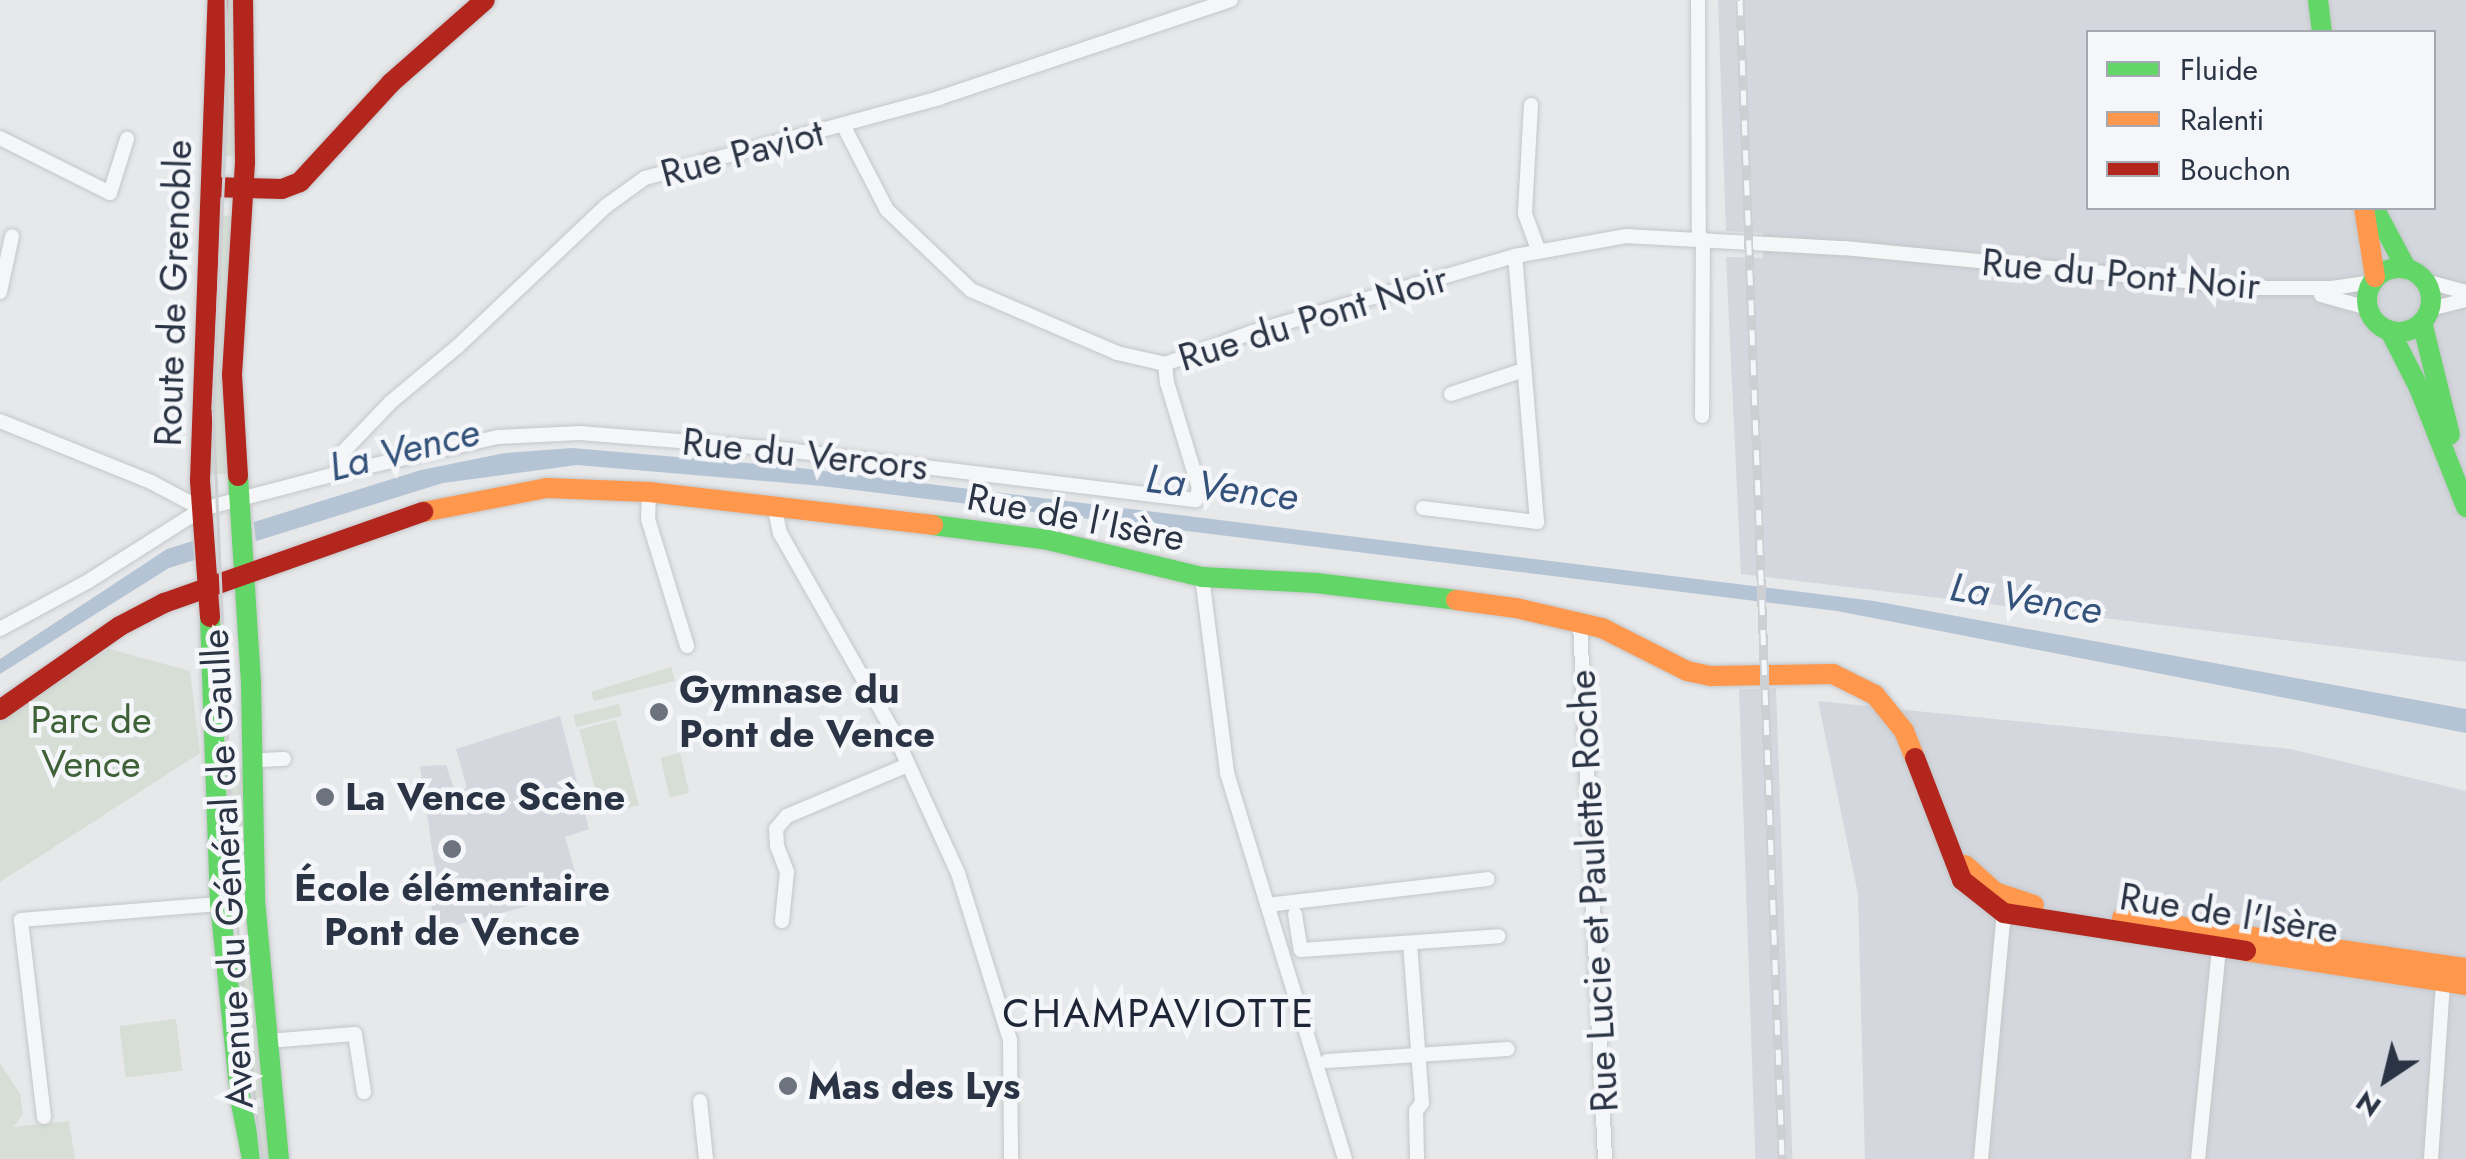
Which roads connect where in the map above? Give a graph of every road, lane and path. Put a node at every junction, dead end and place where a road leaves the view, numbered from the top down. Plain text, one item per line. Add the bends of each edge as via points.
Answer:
1 (218, 0) edge
2 (242, 0) edge
3 (485, 0) edge
4 (1231, 0) edge
5 (1698, 0) edge
6 (2318, 0) edge
7 (2322, 30) edge
8 (1531, 105) dead end
9 (844, 127) junction
10 (0, 138) edge
11 (127, 139) dead end
12 (212, 187) junction
13 (244, 188) junction
14 (2364, 210) edge
15 (2375, 210) edge
16 (12, 236) dead end
17 (1701, 239) junction
18 (1538, 252) junction
19 (1516, 256) junction
20 (2406, 268) junction
21 (2374, 279) junction
22 (2425, 281) junction
23 (2301, 290) junction
24 (0, 292) edge
25 (2466, 292) edge
26 (2466, 300) edge
27 (2368, 308) junction
28 (2426, 316) junction
29 (2390, 331) junction
30 (1166, 364) junction
31 (1524, 370) junction
32 (1452, 394) dead end
33 (1702, 416) dead end
34 (0, 421) edge
35 (335, 474) junction
36 (2457, 482) junction
37 (649, 492) junction
38 (774, 506) junction
39 (2466, 507) edge
40 (202, 508) junction
41 (238, 508) junction
42 (1423, 508) dead end
43 (244, 567) junction
44 (1202, 577) junction
45 (207, 580) junction
46 (1580, 622) junction
47 (0, 630) edge
48 (687, 646) dead end
49 (0, 710) edge
50 (284, 759) dead end
51 (262, 760) dead end
52 (908, 765) junction
53 (1487, 878) dead end
54 (256, 900) junction
55 (220, 904) junction
56 (1267, 905) junction
57 (2013, 908) junction
58 (1294, 914) dead end
59 (782, 920) dead end
60 (1499, 936) dead end
61 (1410, 943) junction
62 (2220, 947) junction
63 (2452, 972) edge
64 (2466, 984) edge
65 (268, 1041) junction
66 (1508, 1049) dead end
67 (1419, 1055) junction
68 (1327, 1061) dead end
69 (364, 1092) dead end
70 (700, 1101) dead end
71 (44, 1117) dead end
72 (252, 1159) edge
73 (279, 1159) edge
74 (706, 1159) edge
75 (1011, 1159) edge
76 (1346, 1159) edge
77 (1417, 1159) edge
78 (1605, 1159) edge
79 (1981, 1159) edge
80 (2198, 1159) edge
81 (2431, 1159) edge

1 - 12 street, Route de Grenoble
2 - 13 street, Route de Grenoble
3 - 13 street via 390,83 300,182 282,189
4 - 9 street, Rue Paviot
5 - 17 street
6 - 7 street
8 - 18 street via 1524,214
9 - 30 street, Rue du Pont Noir via 886,210 971,290 1117,352
9 - 35 street, Rue Paviot via 645,178 391,402 343,452
10 - 11 street via 110,193
12 - 13 street
12 - 40 street, Route de Grenoble
13 - 41 street, Route de Grenoble via 232,375
14 - 21 street
15 - 20 street
16 - 24 street
17 - 18 street, Rue du Pont Noir via 1626,236
17 - 23 street, Rue du Pont Noir
17 - 33 street
18 - 19 street, Rue du Pont Noir
19 - 30 street, Rue du Pont Noir
19 - 31 street
20 - 21 street
20 - 22 street
21 - 23 street, Rue du Pont Noir
21 - 27 street
22 - 25 street
22 - 28 street
23 - 27 street, Rue du Pont Noir
26 - 28 street
27 - 29 street
28 - 29 street via 2408,331
28 - 36 street
29 - 36 street
30 - 35 street, Rue du Vercors via 1199,488 1196,500 759,447 580,433 498,437
31 - 32 street
31 - 42 street via 1538,522
34 - 40 street
35 - 41 street
36 - 39 street
37 - 38 street, Rue de l'Isère
37 - 43 street, Rue de l'Isère via 547,488 409,516
37 - 48 street via 648,519
38 - 44 street, Rue de l'Isère via 1048,540
38 - 52 street via 780,533
40 - 41 street
40 - 45 street, Route de Grenoble
40 - 47 street
41 - 43 street, Route de Grenoble
43 - 45 street, Rue de l'Isère
43 - 54 street, Avenue du Général de Gaulle
44 - 46 street, Rue de l'Isère via 1316,583
44 - 56 street via 1227,773
45 - 49 street, Rue de l'Isère via 120,626
45 - 55 street, Avenue du Général de Gaulle
46 - 57 street, Rue de l'Isère via 1627,637 1687,671 1833,674 1874,695 1904,731 1951,850
46 - 78 street, Rue Lucie et Paulette Roche
50 - 51 street
52 - 59 street via 787,816 776,830 787,872
52 - 75 street via 958,874 1010,1040
53 - 56 street
54 - 55 street
54 - 65 street, Avenue du Général de Gaulle
55 - 71 street via 21,920
55 - 72 street, Avenue du Général de Gaulle
56 - 76 street
57 - 62 street, Rue de l'Isère
57 - 63 street, Rue de l'Isère
57 - 79 street
58 - 61 street via 1301,950
60 - 61 street
61 - 67 street
62 - 63 street, Rue de l'Isère
62 - 80 street
63 - 64 street, Rue de l'Isère
63 - 81 street
65 - 69 street via 354,1034
65 - 73 street, Avenue du Général de Gaulle
66 - 67 street
67 - 68 street
67 - 77 street
70 - 74 street

